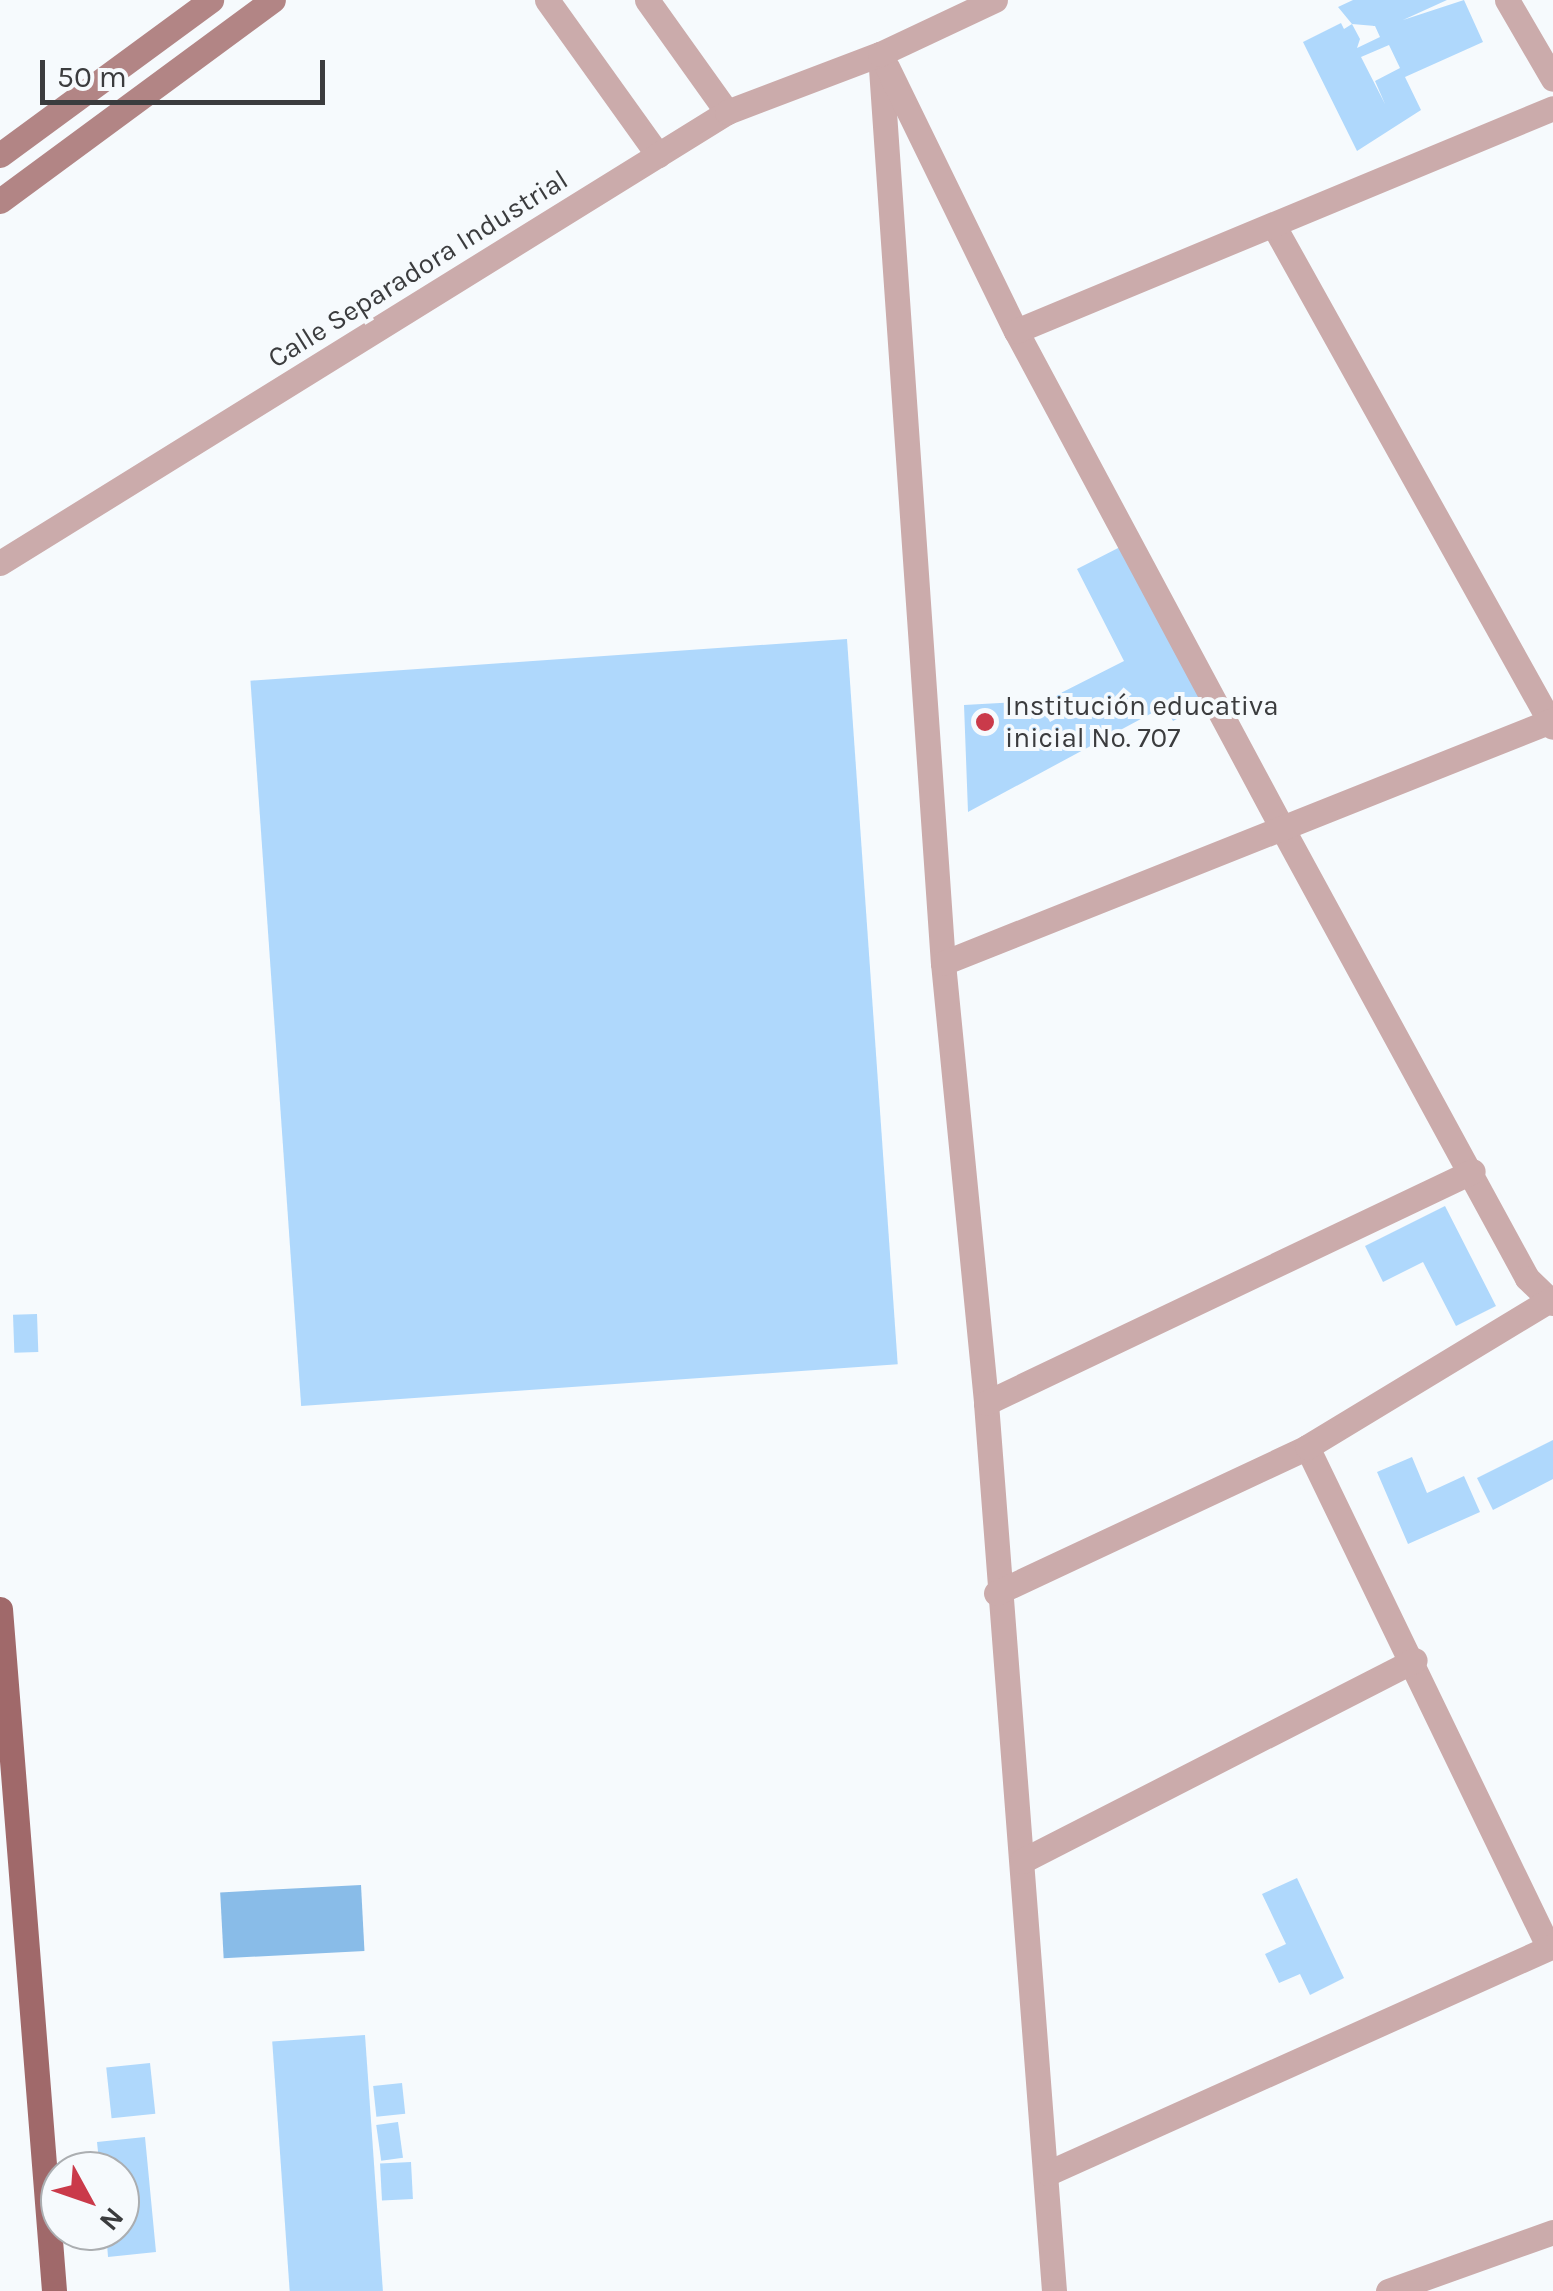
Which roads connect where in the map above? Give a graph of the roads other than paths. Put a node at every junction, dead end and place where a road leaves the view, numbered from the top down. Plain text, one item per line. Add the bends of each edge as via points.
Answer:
1 (211, 0) edge
2 (273, 0) edge
3 (546, 0) edge
4 (647, 0) edge
5 (996, 0) edge
6 (1507, 0) edge
7 (880, 54) junction
8 (1553, 79) edge
9 (1553, 108) edge
10 (727, 112) junction
11 (0, 155) edge
12 (658, 155) junction
13 (0, 201) edge
14 (1275, 228) junction
15 (1016, 331) junction
16 (0, 562) edge
17 (1552, 723) edge
18 (1282, 828) junction
19 (942, 963) junction
20 (1473, 1171) junction
21 (1552, 1300) edge
22 (986, 1404) junction
23 (1306, 1447) junction
24 (996, 1594) junction
25 (0, 1609) edge
26 (1414, 1660) junction
27 (1022, 1861) junction
28 (1551, 1947) edge
29 (1048, 2173) junction
30 (1553, 2232) edge
31 (54, 2291) edge
32 (1054, 2291) edge
33 (1388, 2291) edge

1 - 11 street
2 - 13 street
3 - 12 street
4 - 10 street
5 - 7 street, Calle Separadora Industrial
6 - 8 street
7 - 10 street, Calle Separadora Industrial
7 - 15 street
7 - 19 street
9 - 14 street
10 - 12 street, Calle Separadora Industrial
12 - 16 street, Calle Separadora Industrial
14 - 15 street
14 - 17 street
15 - 18 street
17 - 18 street
18 - 19 street
18 - 20 street
19 - 22 street
20 - 21 street via 1527,1278
20 - 22 street
21 - 23 street
22 - 24 street
23 - 24 street
23 - 26 street
24 - 27 street
25 - 31 main road
26 - 27 street
26 - 28 street
27 - 29 street
28 - 29 street
29 - 32 street
30 - 33 street

